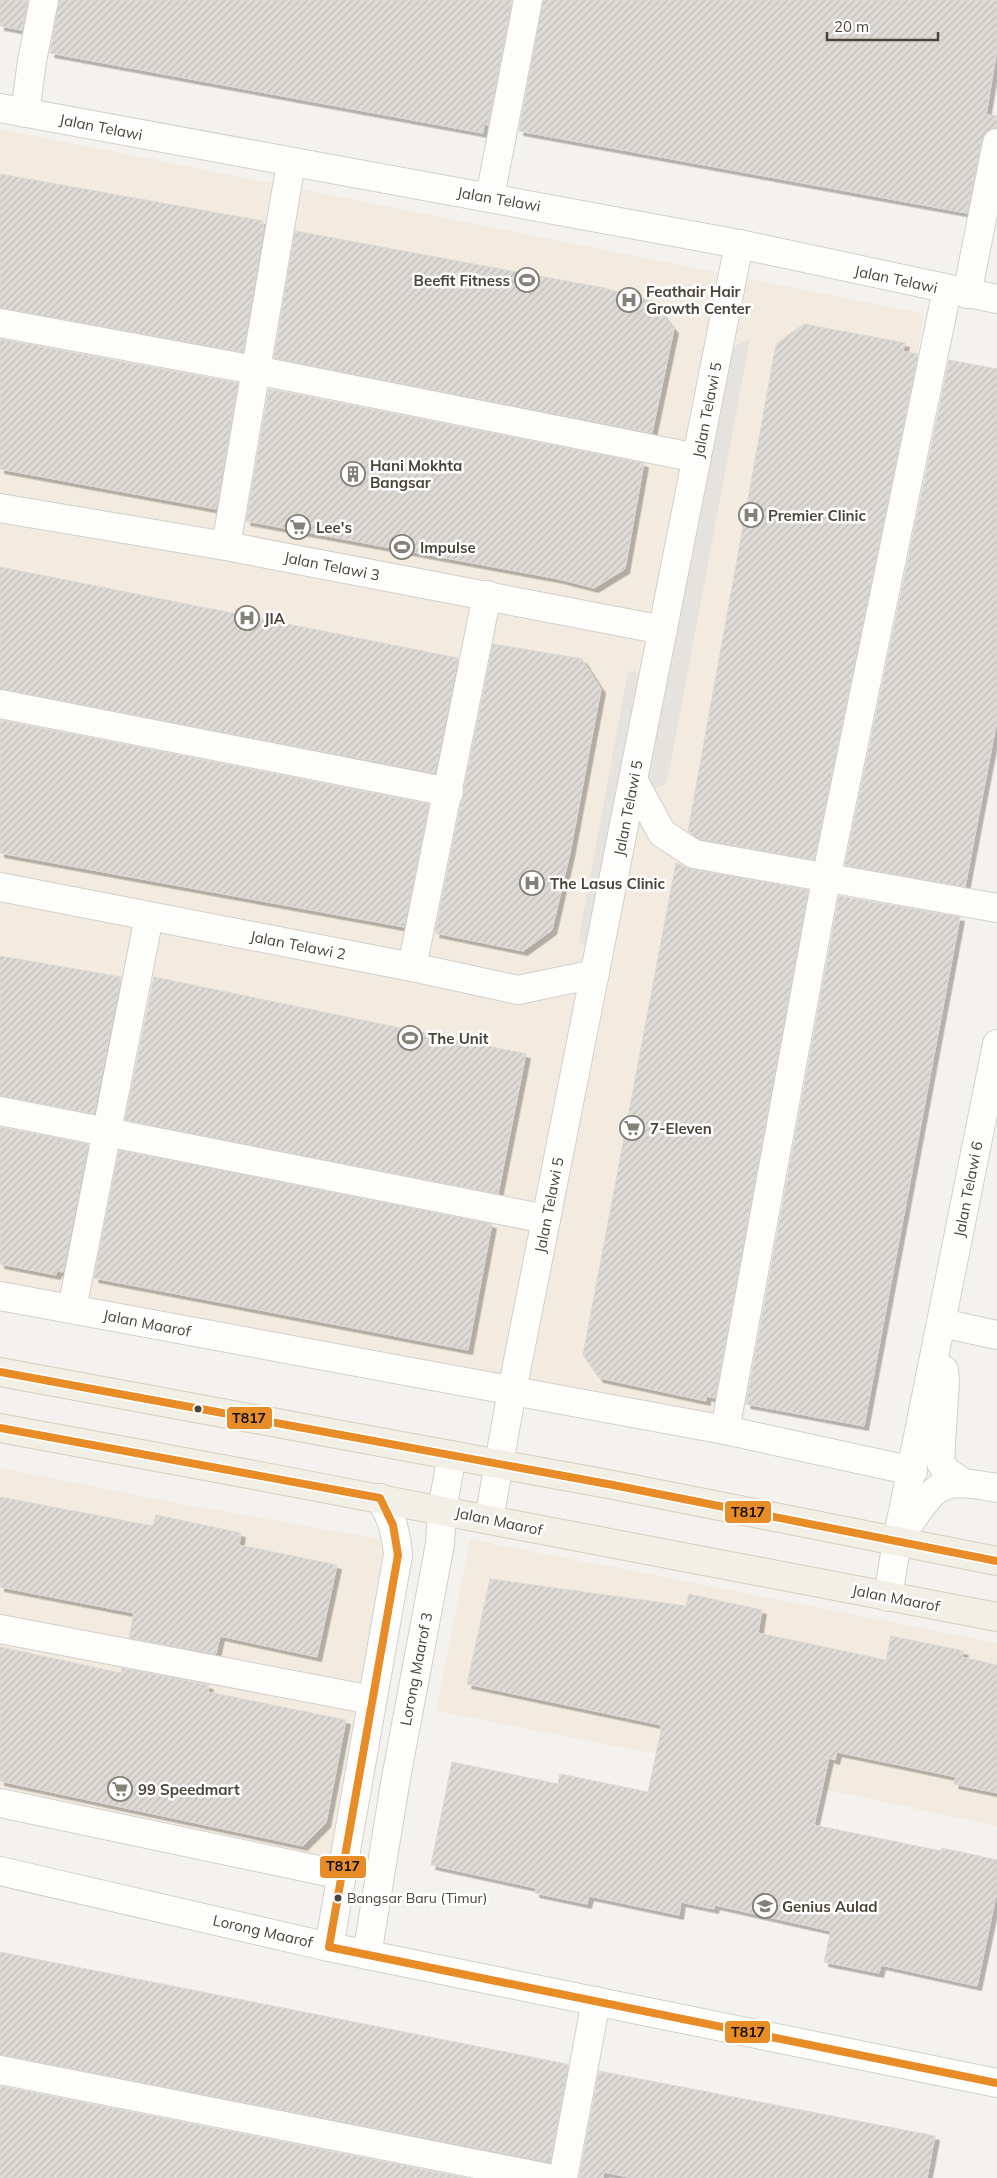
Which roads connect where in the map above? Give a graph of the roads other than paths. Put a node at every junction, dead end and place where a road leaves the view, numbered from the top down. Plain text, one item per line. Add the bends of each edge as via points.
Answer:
1 (44, 0) edge
2 (528, 0) edge
3 (12, 110) edge
4 (997, 143) edge
5 (291, 163) junction
6 (490, 197) junction
7 (739, 244) junction
8 (957, 292) junction
9 (997, 299) edge
10 (0, 323) edge
11 (254, 370) junction
12 (698, 458) junction
13 (0, 508) edge
14 (226, 546) junction
15 (487, 595) junction
16 (663, 630) junction
17 (0, 704) edge
18 (634, 780) junction
19 (449, 792) junction
20 (826, 879) junction
21 (0, 887) edge
22 (997, 908) edge
23 (149, 917) junction
24 (412, 967) junction
25 (595, 974) junction
26 (997, 1044) edge
27 (0, 1111) edge
28 (989, 1125) edge
29 (107, 1132) junction
30 (546, 1219) junction
31 (0, 1296) edge
32 (72, 1308) junction
33 (940, 1328) junction
34 (997, 1335) edge
35 (0, 1372) edge
36 (512, 1391) junction
37 (0, 1428) edge
38 (724, 1430) junction
39 (452, 1455) junction
40 (498, 1464) junction
41 (913, 1471) junction
42 (962, 1482) junction
43 (997, 1488) edge
44 (380, 1498) junction
45 (442, 1510) junction
46 (489, 1519) junction
47 (897, 1541) junction
48 (997, 1561) edge
49 (888, 1597) junction
50 (997, 1617) edge
51 (0, 1629) edge
52 (372, 1700) junction
53 (0, 1803) edge
54 (0, 1870) edge
55 (342, 1875) junction
56 (329, 1947) junction
57 (367, 1955) junction
58 (596, 2001) junction
59 (0, 2070) edge
60 (997, 2083) edge
61 (548, 2178) edge
62 (563, 2178) edge

1 - 3 street via 32,61
2 - 6 street
3 - 5 street, Jalan Telawi
4 - 8 street
5 - 6 street, Jalan Telawi
5 - 11 street
6 - 7 street, Jalan Telawi
7 - 8 street, Jalan Telawi
7 - 12 street, Jalan Telawi 5
8 - 9 street, Jalan Telawi
8 - 20 street
10 - 11 street
11 - 12 street
11 - 14 street
12 - 16 street, Jalan Telawi 5
13 - 14 street, Jalan Telawi 3
14 - 15 street, Jalan Telawi 3
15 - 16 street, Jalan Telawi 3
15 - 19 street
16 - 18 street, Jalan Telawi 5
17 - 19 street
18 - 20 street via 662,833 694,854
18 - 25 street, Jalan Telawi 5
19 - 24 street
20 - 22 street
20 - 38 street
21 - 23 street, Jalan Telawi 2
23 - 24 street, Jalan Telawi 2
23 - 29 street
24 - 25 street, Jalan Telawi 2 via 518,990
25 - 30 street, Jalan Telawi 5
26 - 28 street, Jalan Telawi 6
27 - 29 street
28 - 33 street, Jalan Telawi 6
29 - 30 street
29 - 32 street
30 - 36 street, Jalan Telawi 5
31 - 32 street, Jalan Maarof
32 - 36 street, Jalan Maarof
33 - 34 street
33 - 41 street, Jalan Telawi 6
33 - 42 street, Jalan Telawi 6 via 946,1381 940,1461 946,1471
35 - 39 main road
36 - 38 street, Jalan Maarof
36 - 40 street, Jalan Telawi 5
37 - 44 main road, Jalan Maarof
38 - 41 street, Jalan Maarof
39 - 40 main road
39 - 45 street, Lorong Maarof 3
40 - 46 street, Jalan Telawi 5
40 - 47 main road
41 - 47 street, Jalan Telawi 6
42 - 43 street
42 - 47 street via 936,1490
44 - 45 main road, Jalan Maarof
44 - 52 street via 390,1515 398,1554
45 - 46 main road, Jalan Maarof
45 - 57 street, Lorong Maarof 3 via 440,1544
46 - 49 main road, Jalan Maarof
47 - 48 main road
47 - 49 street, Jalan Telawi 6
49 - 50 main road, Jalan Maarof
51 - 52 street
52 - 55 street
53 - 55 street
54 - 56 street, Lorong Maarof
55 - 56 street
56 - 57 street, Lorong Maarof
57 - 58 street, Lorong Maarof
58 - 60 street, Lorong Maarof
58 - 62 street
59 - 61 street

